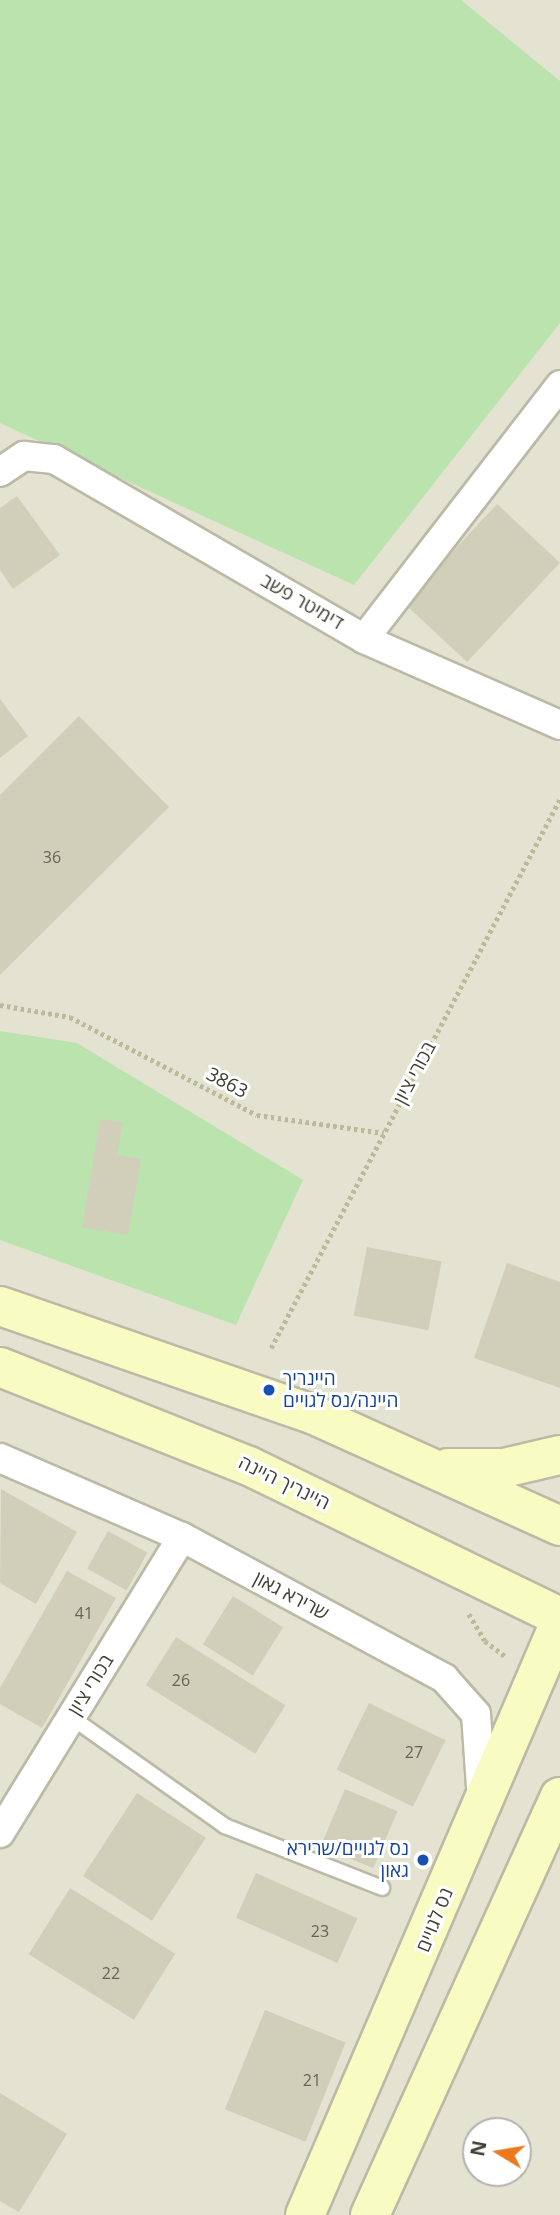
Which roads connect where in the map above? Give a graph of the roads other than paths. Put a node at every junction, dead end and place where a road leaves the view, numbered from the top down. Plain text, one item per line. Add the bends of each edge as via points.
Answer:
1 (560, 385) edge
2 (0, 472) edge
3 (364, 639) junction
4 (560, 725) edge
5 (0, 1306) edge
6 (0, 1367) edge
7 (560, 1455) edge
8 (0, 1458) edge
9 (434, 1467) junction
10 (560, 1526) edge
11 (182, 1537) junction
12 (560, 1617) edge
13 (560, 1622) edge
14 (71, 1717) junction
15 (560, 1797) edge
16 (478, 1813) junction
17 (0, 1833) edge
18 (382, 1888) dead end
19 (305, 2215) edge
20 (370, 2215) edge

1 - 3 street
2 - 3 street, דימיטר פשב via 24,456 54,459
3 - 4 street, דימיטר פשב
5 - 9 main road via 312,1414
6 - 12 main road, היינריך היינה via 250,1466
7 - 9 main road via 476,1471
8 - 11 street, שרירא גאון
9 - 10 main road
11 - 14 street, בכורי ציון
11 - 16 street, שרירא גאון via 458,1689 481,1731
13 - 16 main road, נס לגויים
14 - 17 street, בכורי ציון
14 - 18 lane via 225,1826
15 - 20 main road
16 - 19 main road, נס לגויים

